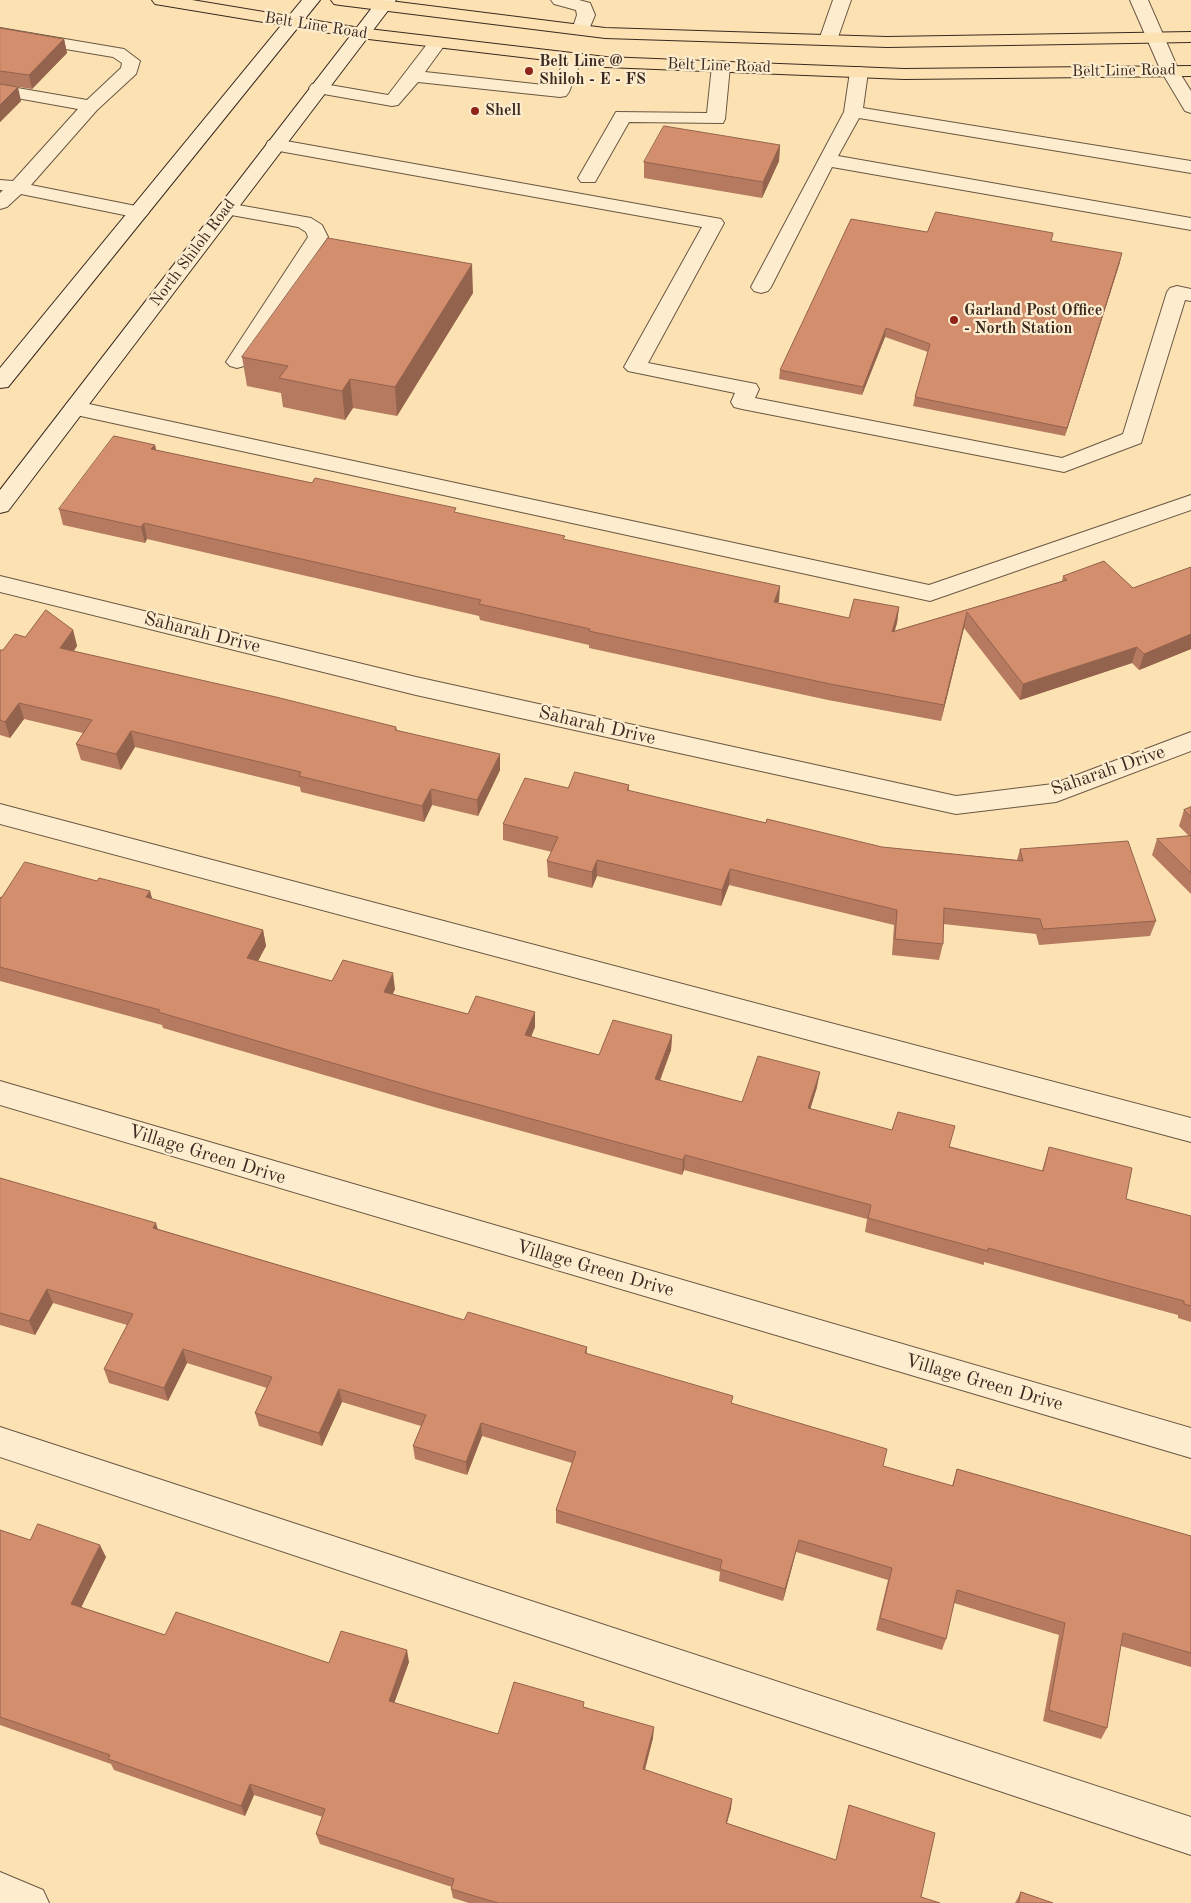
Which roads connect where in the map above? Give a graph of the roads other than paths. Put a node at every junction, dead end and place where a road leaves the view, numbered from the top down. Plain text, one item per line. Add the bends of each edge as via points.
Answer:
1 (162, 0) edge
2 (311, 0) edge
3 (340, 0) edge
4 (560, 0) edge
5 (842, 0) edge
6 (1139, 0) edge
7 (385, 3) edge
8 (293, 22) junction
9 (581, 30) junction
10 (0, 33) edge
11 (360, 33) junction
12 (1155, 37) junction
13 (1191, 37) edge
14 (828, 40) junction
15 (437, 43) junction
16 (573, 58) junction
17 (721, 66) junction
18 (1170, 71) junction
19 (1191, 71) edge
20 (859, 72) junction
21 (413, 76) junction
22 (318, 88) junction
23 (0, 90) edge
24 (91, 106) junction
25 (1191, 107) edge
26 (853, 112) junction
27 (275, 145) junction
28 (826, 160) junction
29 (1191, 168) edge
30 (588, 178) dead end
31 (9, 186) edge
32 (0, 203) edge
33 (227, 209) junction
34 (139, 212) junction
35 (1191, 224) edge
36 (761, 288) dead end
37 (1191, 295) edge
38 (238, 362) dead end
39 (0, 382) edge
40 (75, 408) junction
41 (1191, 502) edge
42 (0, 506) edge
43 (0, 584) edge
44 (1191, 741) edge
45 (0, 814) edge
46 (0, 1093) edge
47 (1191, 1130) edge
48 (0, 1442) edge
49 (1191, 1443) edge
50 (1191, 1836) edge
51 (0, 1892) edge
52 (30, 1903) edge

1 - 8 main road, Belt Line Road
2 - 8 street
3 - 7 main road, Belt Line Road
4 - 9 street via 584,7 586,15
5 - 14 street
6 - 12 street
7 - 9 main road, Belt Line Road
7 - 11 street, North Shiloh Road
8 - 11 main road, Belt Line Road
8 - 34 street
9 - 14 main road, Belt Line Road
10 - 24 street via 118,53 131,61 130,70
11 - 15 main road, Belt Line Road
11 - 22 street, North Shiloh Road
12 - 13 main road, Belt Line Road
12 - 14 main road, Belt Line Road via 887,42
12 - 18 street
15 - 16 main road, Belt Line Road
15 - 21 street
16 - 17 main road, Belt Line Road
16 - 21 street via 560,92
17 - 20 main road, Belt Line Road
17 - 30 street via 716,119 623,116
18 - 19 main road, Belt Line Road
18 - 20 main road, Belt Line Road
18 - 25 street
20 - 26 street
21 - 22 street via 392,101
22 - 27 street, North Shiloh Road
23 - 24 street
24 - 31 street
26 - 28 street
26 - 29 street
27 - 33 street, North Shiloh Road
27 - 37 street via 714,223 635,367 748,389 742,402 1064,465 1133,438 1177,292
28 - 35 street
28 - 36 street
31 - 32 street
31 - 34 street
33 - 38 street via 304,222 315,229 318,236
33 - 40 street, North Shiloh Road
34 - 39 street
40 - 41 street via 930,593
40 - 42 street, North Shiloh Road
43 - 44 street, Saharah Drive via 416,686 956,805 1056,793
45 - 47 street
46 - 49 street, Village Green Drive
48 - 50 street
51 - 52 street

